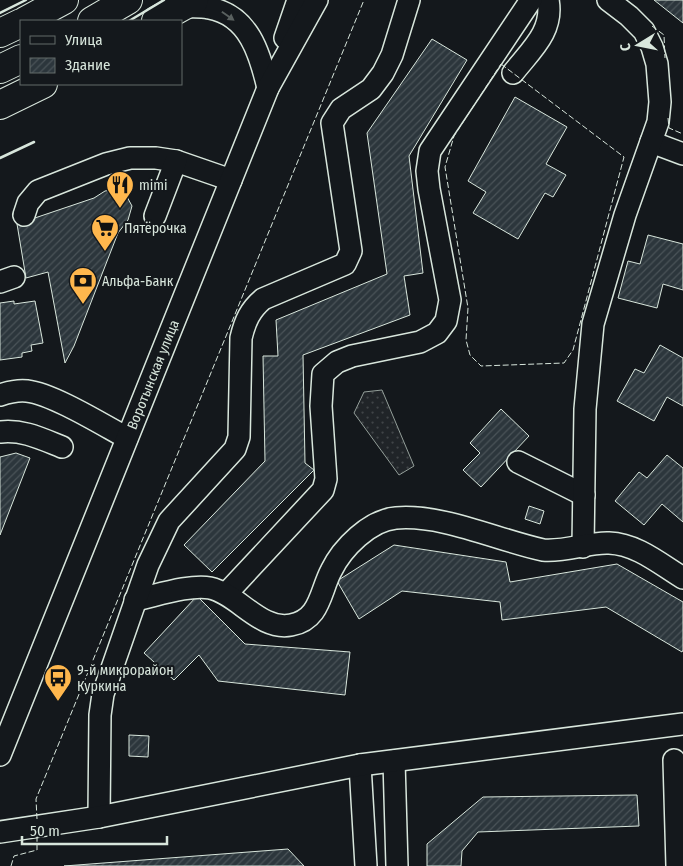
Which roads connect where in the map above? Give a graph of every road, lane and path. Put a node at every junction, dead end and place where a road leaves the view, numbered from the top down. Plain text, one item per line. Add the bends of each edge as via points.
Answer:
1 (64, 0) edge
2 (128, 0) edge
3 (298, 0) edge
4 (317, 0) edge
5 (409, 0) edge
6 (531, 0) edge
7 (548, 0) edge
8 (608, 0) edge
9 (187, 4) edge
10 (27, 20) edge
11 (94, 20) edge
12 (158, 20) edge
13 (20, 24) edge
14 (0, 34) edge
15 (20, 59) edge
16 (0, 69) edge
17 (513, 73) dead end
18 (42, 85) edge
19 (268, 88) junction
20 (0, 105) edge
21 (651, 142) junction
22 (683, 154) edge
23 (176, 160) junction
24 (231, 180) junction
25 (24, 215) dead end
26 (155, 216) dead end
27 (0, 395) edge
28 (0, 432) edge
29 (128, 438) junction
30 (62, 447) dead end
31 (518, 462) dead end
32 (584, 496) junction
33 (583, 547) junction
34 (683, 578) edge
35 (226, 594) junction
36 (135, 600) junction
37 (683, 724) edge
38 (0, 755) edge
39 (674, 760) dead end
40 (394, 761) junction
41 (360, 765) junction
42 (99, 818) junction
43 (0, 832) edge
44 (366, 866) edge
45 (397, 866) edge
46 (677, 866) edge

1 - 10 main road
2 - 11 main road
3 - 19 street
4 - 19 street, Воротынская улица
5 - 36 street via 383,73 371,89 341,109 332,123 351,251 345,264 263,299 253,307 242,338 239,437 235,449 169,521
6 - 35 street via 430,151 429,189 450,300 446,321 437,333 420,342 352,356 337,362 323,374 321,406 326,479 323,490
7 - 17 street via 547,28
8 - 21 street via 644,31 657,64 660,102
9 - 12 main road
9 -> 19 street via 221,11 244,28 256,44
13 - 14 main road
15 - 16 main road
18 - 20 main road
19 - 24 street, Воротынская улица
21 - 22 street
21 - 32 street via 593,324 585,409
23 - 24 street
23 - 25 street via 130,158 106,164 38,191 28,203
23 - 26 street
24 - 29 street, Воротынская улица
27 - 29 street via 29,391 77,411
28 - 30 street via 30,435
29 - 38 street, Воротынская улица
31 - 32 street
32 - 33 street
33 - 34 street via 608,543 635,548
33 - 35 street via 543,550 434,520 394,518 361,534 344,552 331,571 319,605 308,618 290,625 274,623 258,617
35 - 36 street via 208,588 188,589
36 - 42 street via 103,694
37 - 40 street
39 - 46 street
40 - 41 street
40 - 45 street
41 - 42 street
41 - 44 street
42 - 43 street

